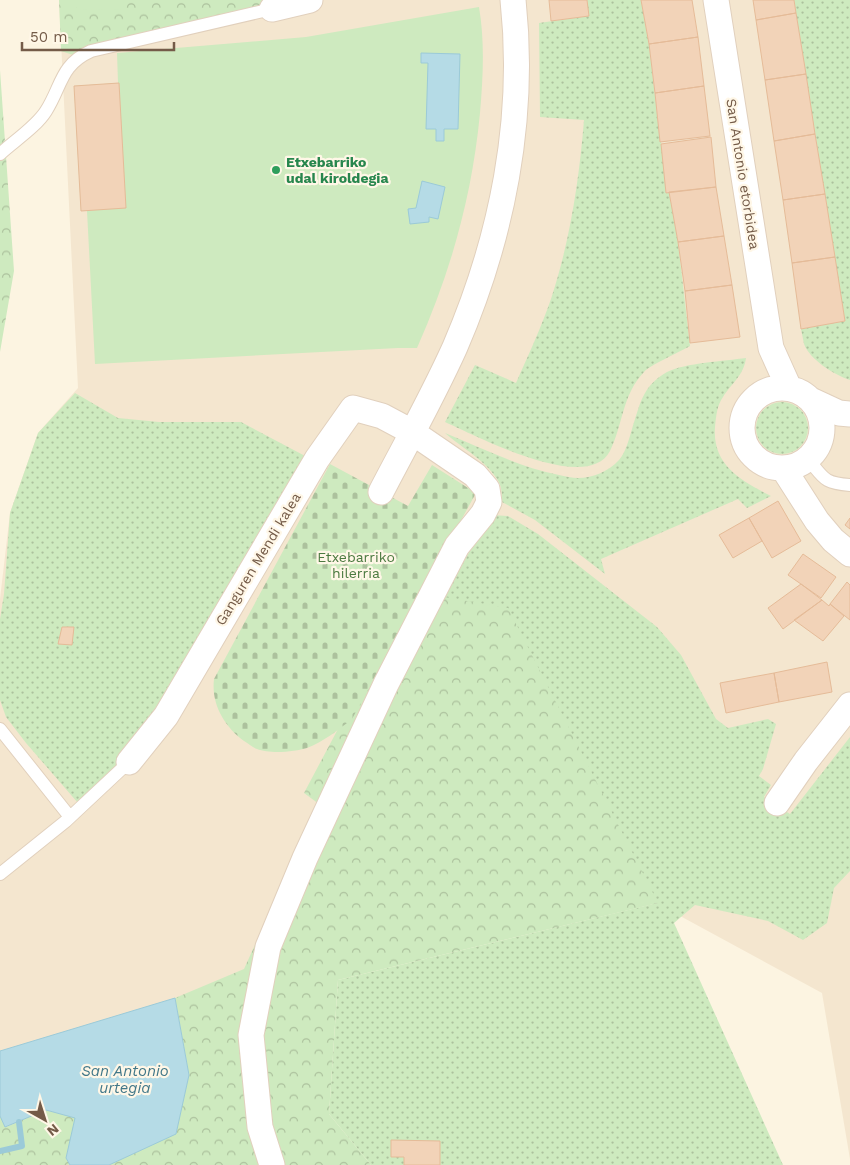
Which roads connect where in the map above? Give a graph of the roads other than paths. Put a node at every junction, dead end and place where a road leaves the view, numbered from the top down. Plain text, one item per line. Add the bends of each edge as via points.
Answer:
1 (310, 0) edge
2 (513, 0) edge
3 (716, 0) edge
4 (272, 9) joint
5 (0, 154) edge
6 (771, 348) junction
7 (789, 388) junction
8 (764, 392) junction
9 (811, 400) junction
10 (850, 414) edge
11 (850, 420) edge
12 (412, 432) junction
13 (821, 436) junction
14 (808, 459) junction
15 (783, 468) junction
16 (850, 485) edge
17 (381, 492) dead end
18 (817, 521) junction
19 (850, 554) edge
20 (850, 705) edge
21 (0, 729) edge
22 (129, 762) joint
23 (778, 803) dead end
24 (70, 817) junction
25 (0, 874) edge
26 (272, 1165) edge

1 - 4 street
2 - 12 street via 517,59 514,124 500,211 469,311 448,362
3 - 6 street, San Antonio etorbidea
4 - 5 lane via 78,56 66,70 45,112
6 - 7 street, San Antonio etorbidea
6 - 8 street, San Antonio etorbidea
7 - 8 street
7 - 9 street
8 - 15 street via 752,400 745,411 741,424 742,438 757,460
9 - 10 street via 838,413
9 - 13 street via 822,422
11 - 13 street
12 - 17 street
12 - 22 street, Ganguren Mendi kalea via 382,416 353,408 317,459 166,716
12 - 26 street via 475,475 487,489 489,502 457,546 386,684 305,858 268,948 251,1034 260,1126
13 - 14 street
14 - 15 street via 796,466
14 - 16 lane via 832,483
14 - 18 street
15 - 18 street
18 - 19 street
20 - 23 street
21 - 24 lane
22 - 24 lane
24 - 25 lane

